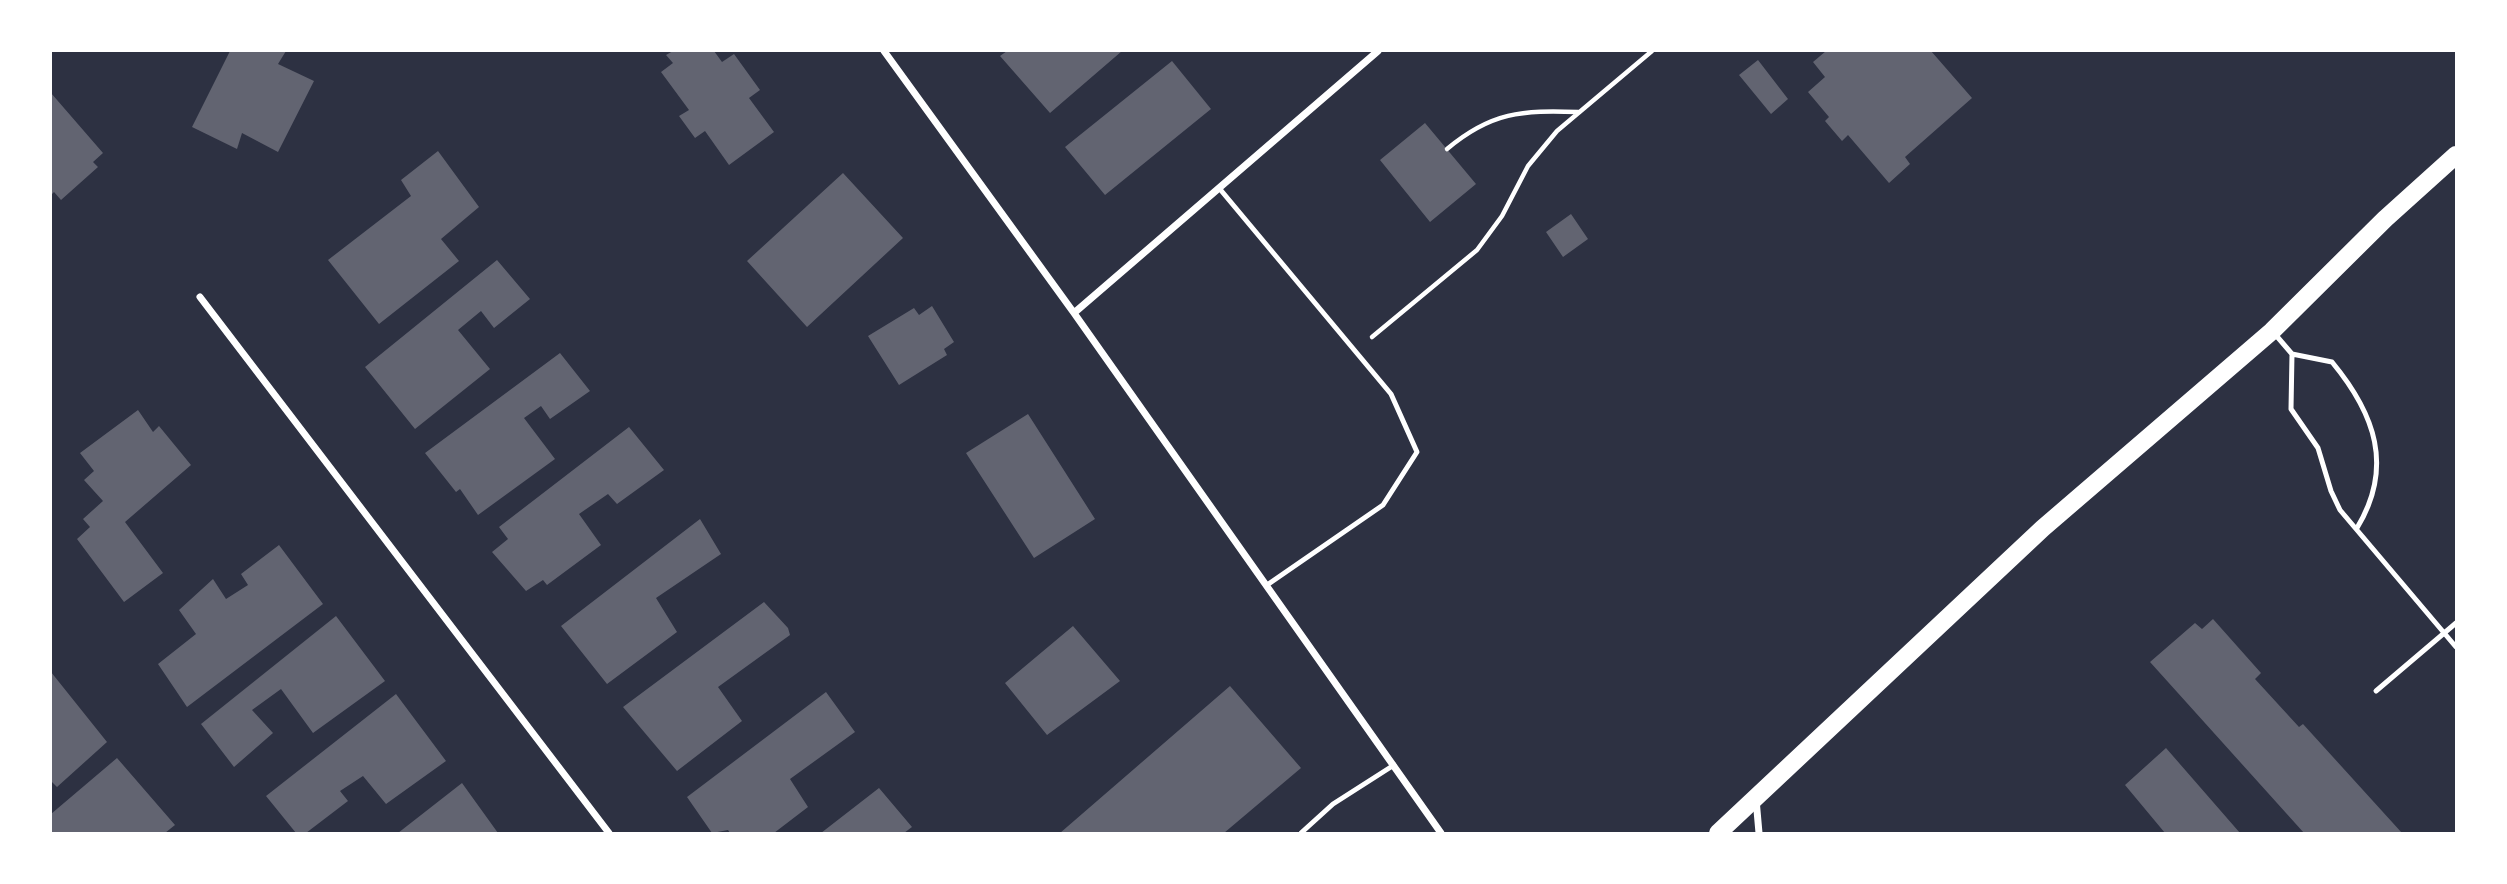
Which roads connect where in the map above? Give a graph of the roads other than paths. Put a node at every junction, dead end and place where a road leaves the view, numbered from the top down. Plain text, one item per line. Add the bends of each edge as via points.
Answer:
1 (884, 51) edge
2 (1378, 51) edge
3 (2456, 155) edge
4 (1219, 188) junction
5 (200, 297) dead end
6 (1074, 313) junction
7 (2272, 331) junction
8 (2292, 354) junction
9 (2357, 528) junction
10 (1267, 585) junction
11 (2456, 623) edge
12 (2445, 633) junction
13 (2456, 647) edge
14 (2376, 691) dead end
15 (1394, 765) junction
16 (1756, 794) junction
17 (609, 833) edge
18 (1301, 833) edge
19 (1441, 833) edge
20 (1718, 833) edge
21 (1759, 833) edge

1 - 6 street
2 - 4 street
3 - 7 main road
4 - 6 street
4 - 10 lane via 1391,394 1417,452 1383,505
5 - 17 street
6 - 10 street
7 - 8 lane
7 - 16 main road via 2043,528
8 - 9 lane via 2291,409 2318,448 2340,510
8 - 9 lane via 2332,362 2370,422 2377,483
9 - 12 lane
10 - 15 street
11 - 12 lane
12 - 13 lane
12 - 14 lane
15 - 18 lane via 1333,804
15 - 19 street
16 - 20 main road
16 - 21 street

